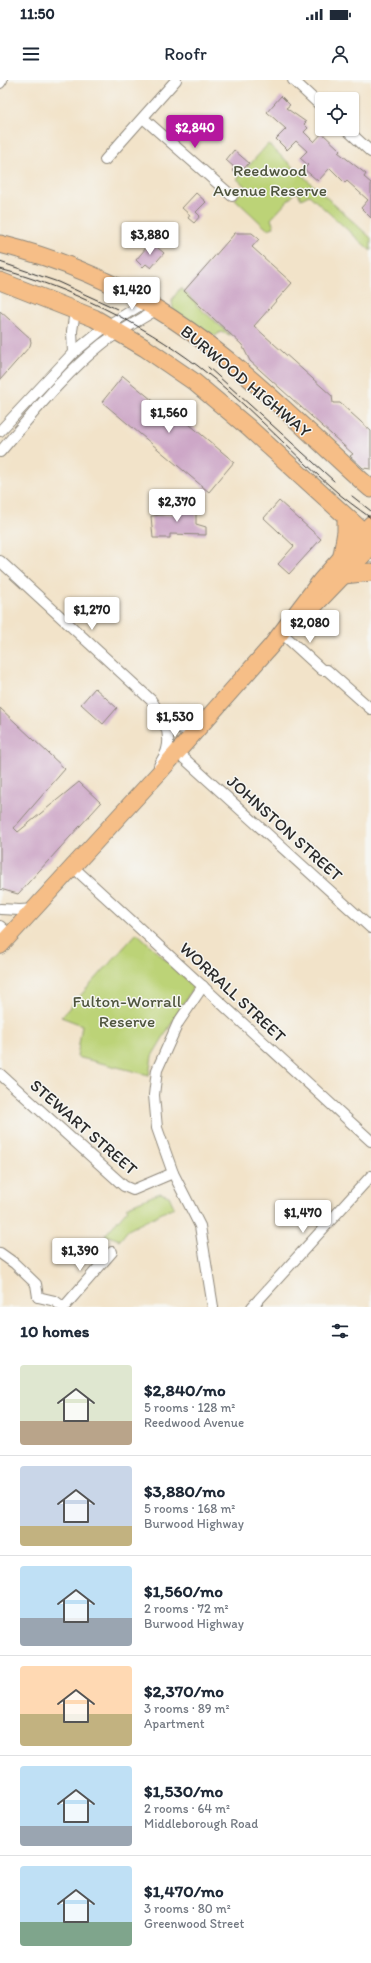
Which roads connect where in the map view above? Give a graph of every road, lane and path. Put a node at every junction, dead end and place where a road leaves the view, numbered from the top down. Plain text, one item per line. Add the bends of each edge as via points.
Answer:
1 (2, 80) edge
2 (176, 80) edge
3 (293, 80) edge
4 (0, 82) edge
5 (315, 100) edge
6 (143, 118) junction
7 (354, 136) edge
8 (371, 152) edge
9 (105, 160) dead end
10 (232, 196) dead end
11 (0, 244) edge
12 (0, 281) edge
13 (150, 306) junction
14 (75, 311) junction
15 (113, 329) junction
16 (73, 353) junction
17 (0, 431) edge
18 (0, 452) edge
19 (363, 476) edge
20 (371, 489) edge
21 (346, 516) junction
22 (368, 531) edge
23 (371, 547) edge
24 (342, 556) junction
25 (0, 560) edge
26 (371, 572) edge
27 (344, 575) junction
28 (285, 636) junction
29 (272, 646) junction
30 (371, 709) edge
31 (164, 719) junction
32 (196, 731) junction
33 (178, 752) junction
34 (158, 774) junction
35 (73, 867) junction
36 (0, 908) edge
37 (34, 909) junction
38 (371, 928) edge
39 (3, 938) edge
40 (203, 986) junction
41 (0, 1074) edge
42 (371, 1141) edge
43 (173, 1173) junction
44 (371, 1176) edge
45 (112, 1252) dead end
46 (0, 1253) edge
47 (38, 1297) junction
48 (34, 1307) edge
49 (64, 1307) edge
50 (213, 1307) edge
51 (252, 1307) edge

1 - 4 street
2 - 6 street
3 - 5 street
6 - 9 street
6 - 10 street
7 - 8 street
11 - 13 highway, BURWOOD HIGHWAY via 83,271
12 - 14 highway, BURWOOD HIGHWAY
13 - 15 street
13 - 15 street
13 - 19 highway, BURWOOD HIGHWAY via 187,330 240,372
14 - 15 highway, BURWOOD HIGHWAY
14 - 16 street via 72,331
15 - 16 street
15 - 18 street
15 - 21 highway, BURWOOD HIGHWAY via 193,382 249,428
16 - 17 street
19 - 20 highway, BURWOOD HIGHWAY
21 - 22 highway, BURWOOD HIGHWAY
21 - 24 highway
22 - 24 main road
23 - 27 main road
24 - 29 main road
25 - 31 street via 151,700
26 - 27 highway
27 - 28 main road
28 - 29 main road
28 - 30 street
29 - 32 main road
31 - 32 street via 179,728
31 - 34 street via 169,739 167,751 159,764
32 - 33 main road
33 - 34 main road
33 - 38 street, JOHNSTON STREET
34 - 35 main road
35 - 37 main road
35 - 40 street, WORRALL STREET
36 - 37 street
37 - 39 main road
40 - 42 street, WORRALL STREET
40 - 43 street via 178,1023 157,1070 154,1096 157,1128
41 - 43 street, STEWART STREET via 124,1186 133,1190
43 - 50 street via 200,1226
44 - 51 street
45 - 49 street
46 - 47 street via 36,1284
47 - 48 street
47 - 49 street via 55,1301

